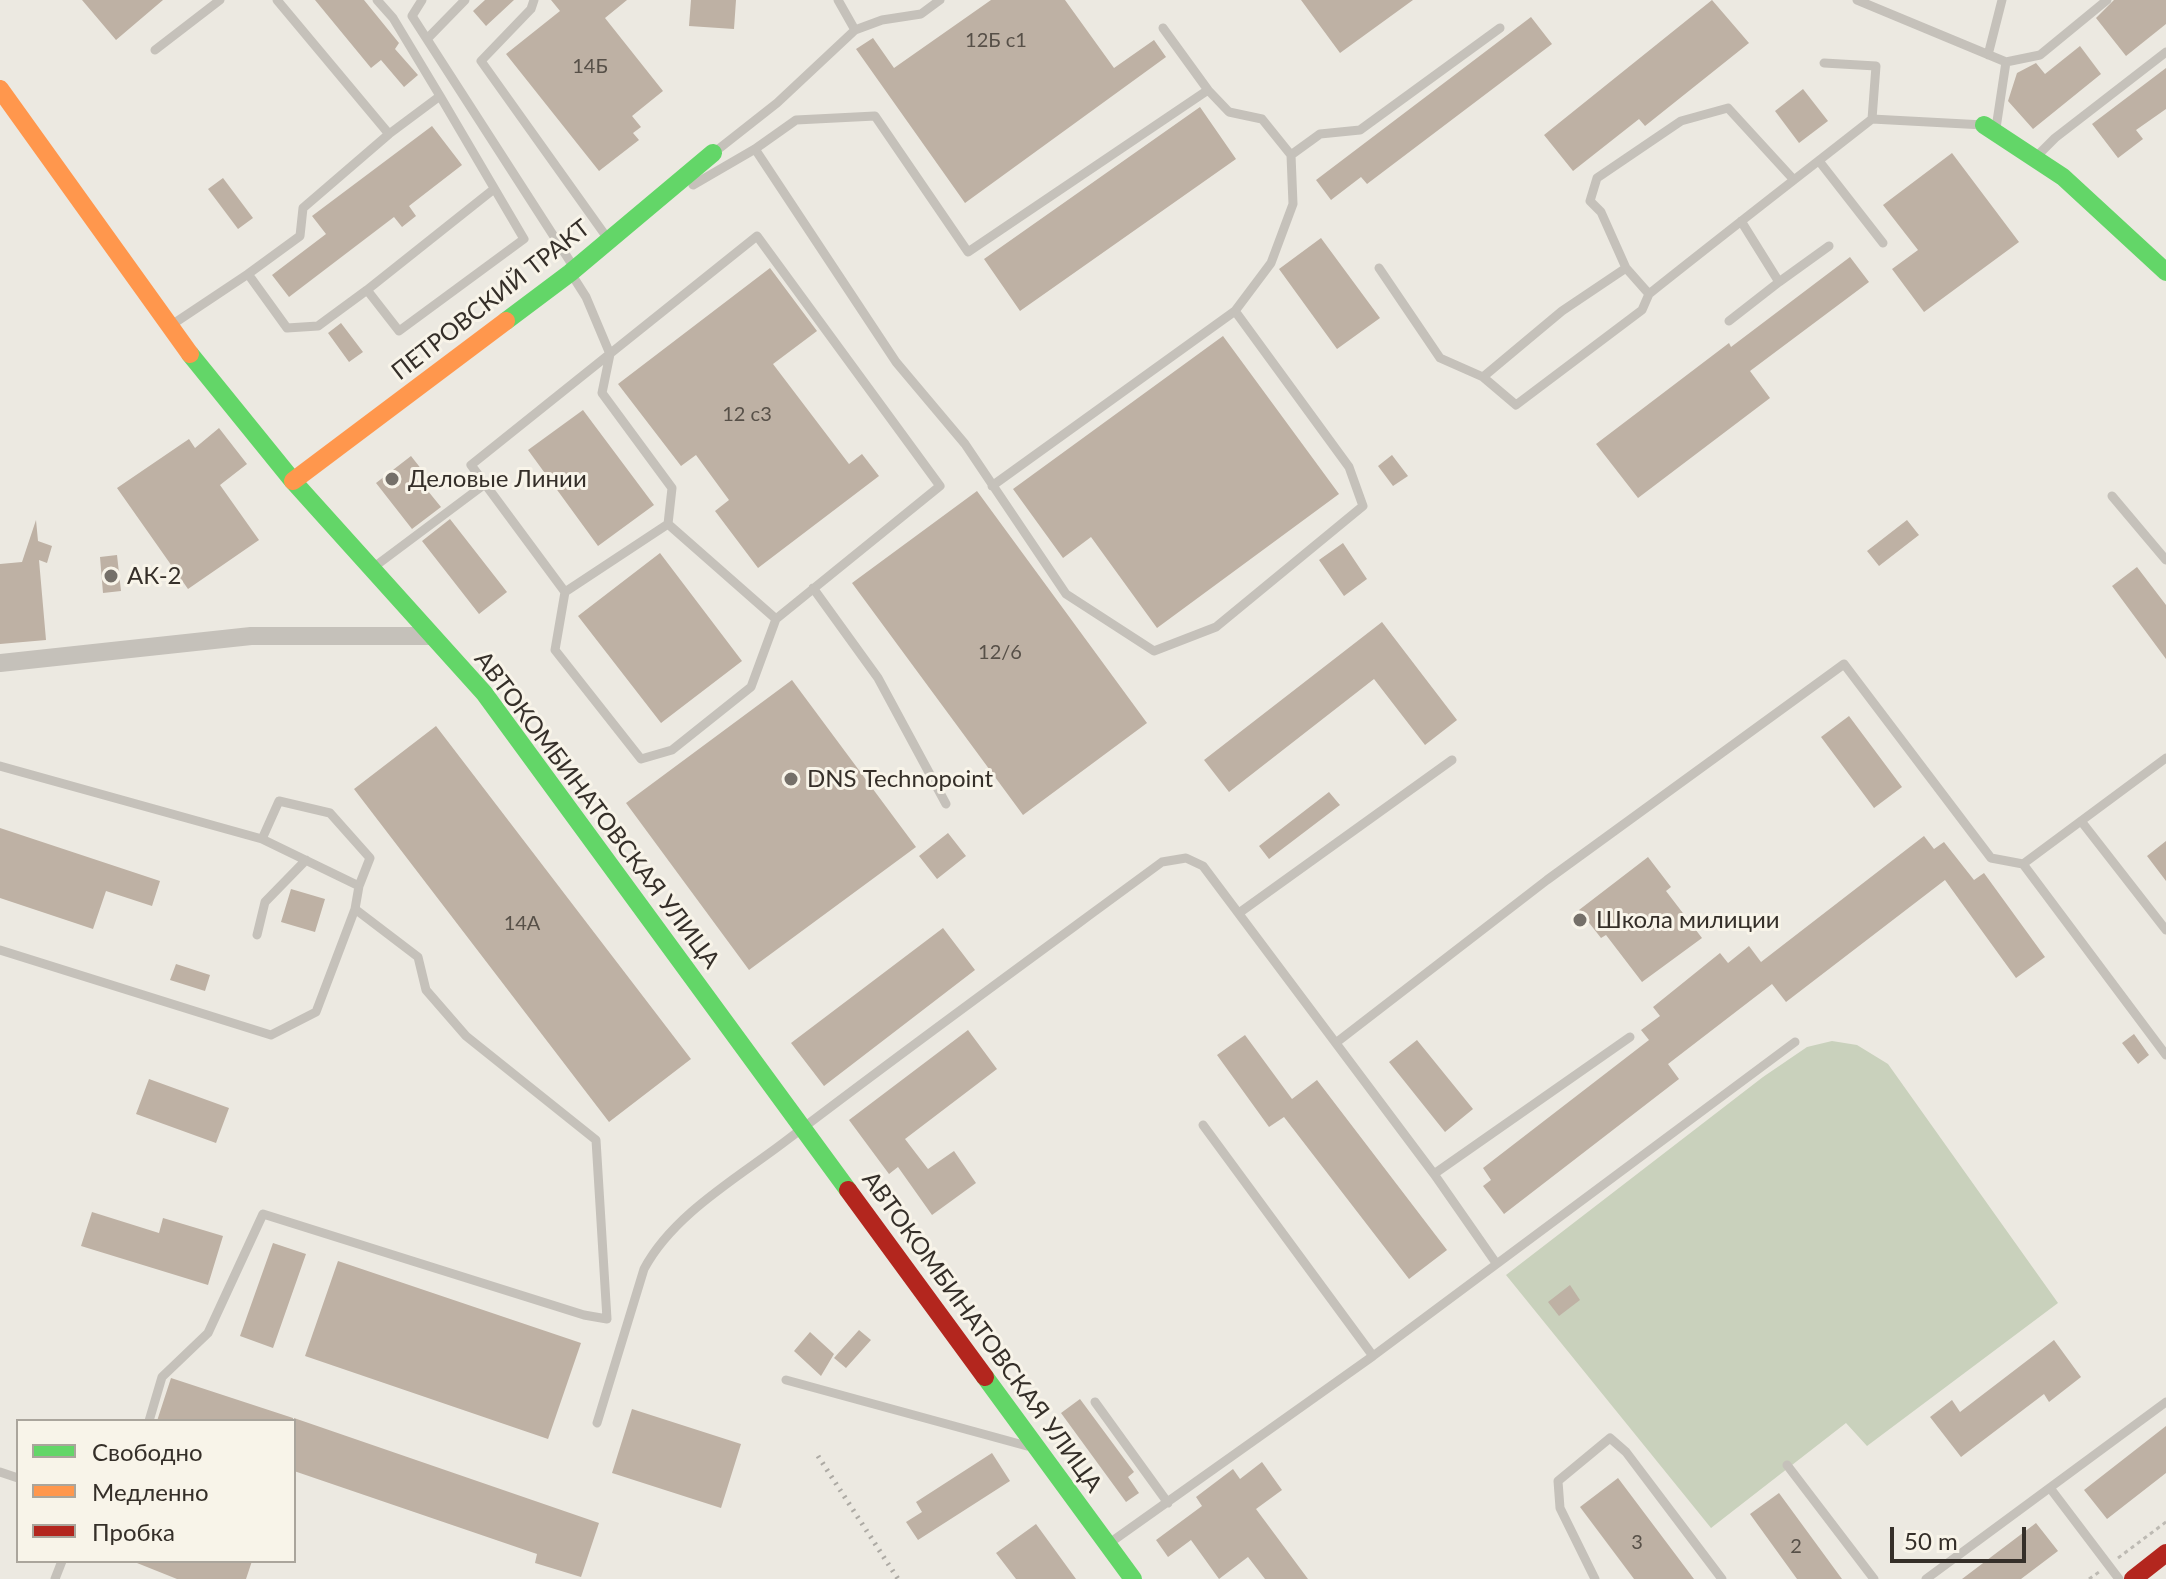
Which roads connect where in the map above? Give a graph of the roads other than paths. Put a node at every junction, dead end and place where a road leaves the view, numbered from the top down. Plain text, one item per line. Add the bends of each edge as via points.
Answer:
1 (220, 0) edge
2 (277, 0) edge
3 (377, 0) edge
4 (422, 0) edge
5 (465, 0) edge
6 (534, 0) edge
7 (838, 0) edge
8 (940, 0) edge
9 (1857, 0) edge
10 (2002, 0) edge
11 (2107, 0) edge
12 (1163, 28) dead end
13 (1500, 28) dead end
14 (855, 30) junction
15 (427, 39) junction
16 (155, 50) dead end
17 (2166, 52) edge
18 (1988, 55) junction
19 (2006, 62) junction
20 (1824, 63) dead end
21 (0, 89) edge
22 (1208, 90) junction
23 (440, 96) junction
24 (1872, 119) junction
25 (1990, 128) junction
26 (389, 134) junction
27 (755, 149) junction
28 (713, 153) joint
29 (1291, 155) junction
30 (2036, 158) junction
31 (1819, 161) junction
32 (1794, 180) junction
33 (494, 189) junction
34 (637, 216) junction
35 (1741, 221) junction
36 (609, 240) junction
37 (1883, 243) dead end
38 (1829, 246) dead end
39 (1379, 268) dead end
40 (1626, 268) junction
41 (572, 271) junction
42 (2166, 272) edge
43 (248, 274) junction
44 (1779, 282) junction
45 (367, 290) junction
46 (1649, 294) junction
47 (1235, 311) junction
48 (1729, 321) dead end
49 (168, 328) junction
50 (610, 354) junction
51 (1483, 377) junction
52 (293, 481) junction
53 (485, 484) junction
54 (992, 486) junction
55 (2112, 496) dead end
56 (668, 524) junction
57 (2166, 560) edge
58 (374, 567) junction
59 (813, 588) junction
60 (565, 592) junction
61 (776, 619) junction
62 (431, 636) junction
63 (0, 663) edge
64 (2166, 758) edge
65 (1452, 760) dead end
66 (0, 766) edge
67 (946, 804) dead end
68 (2081, 821) junction
69 (262, 839) junction
70 (306, 860) junction
71 (2023, 864) junction
72 (359, 886) junction
73 (355, 909) junction
74 (1239, 913) junction
75 (2166, 930) edge
76 (257, 935) dead end
77 (0, 950) edge
78 (1630, 1037) dead end
79 (1337, 1042) junction
80 (1795, 1042) dead end
81 (2166, 1055) edge
82 (1203, 1125) dead end
83 (803, 1129) junction
84 (1434, 1174) junction
85 (1496, 1263) junction
86 (607, 1319) junction
87 (627, 1324) junction
88 (1373, 1356) junction
89 (786, 1380) dead end
90 (1095, 1402) dead end
91 (2166, 1402) edge
92 (150, 1419) edge
93 (597, 1423) dead end
94 (1038, 1449) junction
95 (1787, 1465) dead end
96 (2050, 1488) junction
97 (1168, 1503) junction
98 (1108, 1544) junction
99 (2166, 1553) edge
100 (1133, 1579) edge
101 (1595, 1579) edge
102 (1722, 1579) edge
103 (1874, 1579) edge
104 (1926, 1579) edge
105 (2119, 1579) edge
106 (2133, 1579) edge

1 - 16 lane
2 - 26 lane
3 - 23 lane
4 - 15 lane via 412,16
5 - 15 lane
6 - 36 lane via 481,61
7 - 14 lane
8 - 14 lane via 921,14
9 - 18 lane
10 - 18 lane
11 - 19 lane via 2040,55
12 - 22 lane
13 - 29 lane via 1360,130 1320,134
14 - 28 lane via 777,103
15 - 41 lane
17 - 30 lane
18 - 19 lane
19 - 25 lane
20 - 24 lane via 1876,66
21 - 49 street, АВТОКОМБИНАТОВСКАЯ УЛИЦА
22 - 27 lane via 968,252 875,116 796,120
22 - 29 lane via 1229,112 1262,119
23 - 26 lane
23 - 33 lane
24 - 25 lane
24 - 31 lane
25 - 30 street
26 - 43 lane via 303,208 300,236
27 - 34 lane
27 - 54 lane via 896,362 965,444
28 - 34 street, ПЕТРОВСКИЙ ТРАКТ
29 - 47 lane via 1293,204 1271,263
30 - 42 street
31 - 32 lane
31 - 37 lane
32 - 35 lane
32 - 40 lane via 1728,108 1681,121 1597,178 1590,201 1601,212
33 - 45 lane
33 - 45 lane via 524,239 399,331
34 - 36 street, ПЕТРОВСКИЙ ТРАКТ
35 - 44 lane
35 - 46 lane
36 - 41 street, ПЕТРОВСКИЙ ТРАКТ
38 - 44 lane
39 - 51 lane via 1440,358
40 - 46 lane
40 - 51 lane via 1562,311
41 - 50 lane
41 - 52 street, ПЕТРОВСКИЙ ТРАКТ
43 - 45 lane via 287,328 318,326
43 - 49 lane
44 - 48 lane
46 - 51 lane via 1642,310 1516,405
47 - 54 lane
47 - 54 lane via 1349,467 1363,506 1216,627 1154,651 1066,594
49 - 52 street, АВТОКОМБИНАТОВСКАЯ УЛИЦА
50 - 53 lane via 471,465
50 - 56 lane via 602,393 672,488
50 - 59 lane via 757,236 940,486
52 - 58 street, АВТОКОМБИНАТОВСКАЯ УЛИЦА
53 - 58 lane
53 - 60 lane
55 - 57 lane
56 - 60 lane
56 - 61 lane
58 - 62 street, АВТОКОМБИНАТОВСКАЯ УЛИЦА
59 - 61 lane
59 - 67 lane via 878,678
60 - 61 lane via 555,650 641,759 672,750 751,687
62 - 63 street via 251,636
62 - 83 street, АВТОКОМБИНАТОВСКАЯ УЛИЦА via 484,693
64 - 68 lane
65 - 74 lane
66 - 69 lane
68 - 71 lane
68 - 75 lane
69 - 70 lane
69 - 72 lane via 279,801 330,813 370,858
70 - 72 lane
70 - 76 lane via 265,902
71 - 79 lane via 1991,858 1844,664 1547,880
71 - 81 lane
72 - 73 lane
73 - 77 lane via 316,1012 271,1035
73 - 86 lane via 418,957 426,990 466,1036 596,1140
74 - 79 lane
74 - 83 lane via 1203,866 1186,858 1162,862
78 - 84 lane
79 - 84 lane
80 - 85 lane
82 - 88 lane
83 - 87 lane via 656,1247
83 - 94 street, АВТОКОМБИНАТОВСКАЯ УЛИЦА
84 - 85 lane
85 - 88 lane
86 - 87 lane
86 - 92 lane via 263,1214 208,1333 162,1377
87 - 93 lane
88 - 97 lane
89 - 94 lane
90 - 97 lane
91 - 96 lane
94 - 98 street, АВТОКОМБИНАТОВСКАЯ УЛИЦА
95 - 103 lane
96 - 104 lane
96 - 105 lane
97 - 98 lane
98 - 100 street, АВТОКОМБИНАТОВСКАЯ УЛИЦА
99 - 106 street
101 - 102 lane via 1560,1508 1558,1481 1610,1438

